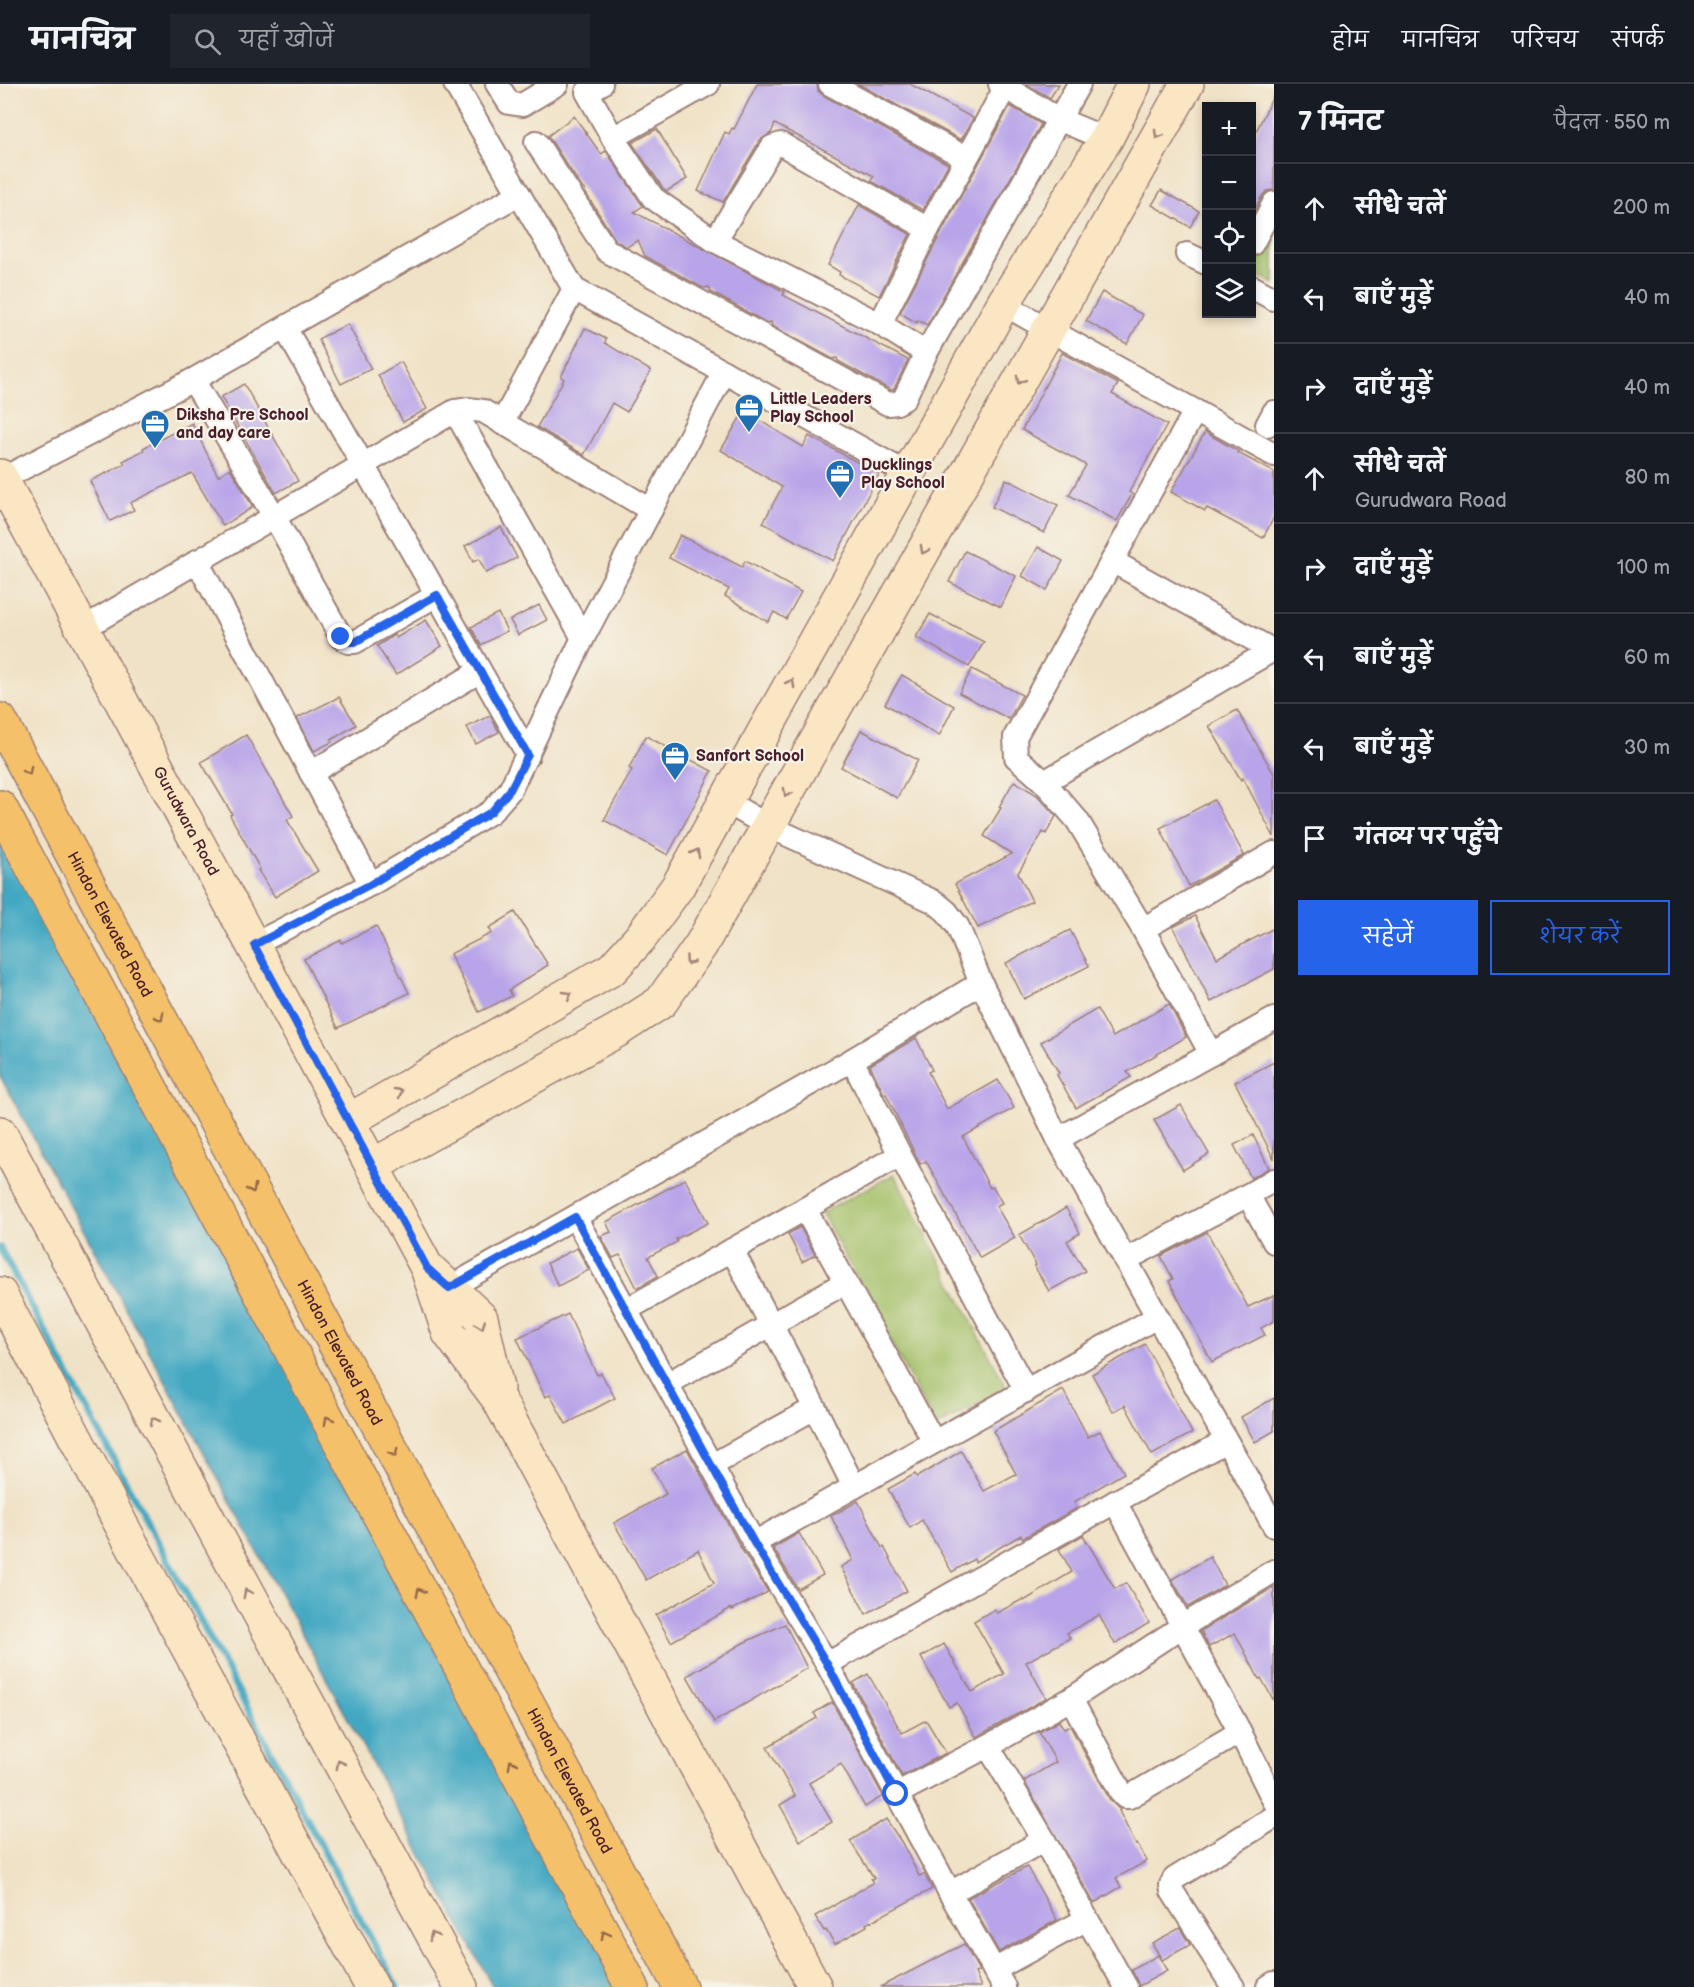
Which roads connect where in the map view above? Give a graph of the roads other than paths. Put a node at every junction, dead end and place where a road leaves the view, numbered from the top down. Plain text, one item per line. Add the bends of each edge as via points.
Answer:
1 (455, 84) edge
2 (497, 84) edge
3 (557, 84) edge
4 (601, 84) edge
5 (708, 84) edge
6 (830, 84) edge
7 (1079, 84) edge
8 (1134, 84) edge
9 (1187, 84) edge
10 (1003, 86) edge
11 (1058, 119) junction
12 (613, 138) junction
13 (1106, 139) junction
14 (536, 142) dead end
15 (966, 158) junction
16 (519, 194) junction
17 (1274, 203) edge
18 (928, 229) junction
19 (1256, 235) edge
20 (715, 241) junction
21 (574, 289) junction
22 (1256, 289) edge
23 (1274, 299) edge
24 (1003, 304) junction
25 (879, 324) junction
26 (285, 328) junction
27 (1049, 329) junction
28 (926, 353) junction
29 (724, 372) junction
30 (193, 380) junction
31 (455, 411) junction
32 (1195, 411) junction
33 (502, 423) junction
34 (1274, 455) edge
35 (363, 465) junction
36 (908, 474) junction
37 (1, 477) edge
38 (651, 510) junction
39 (274, 516) junction
40 (197, 561) junction
41 (1112, 561) junction
42 (437, 595) junction
43 (82, 628) junction
44 (583, 638) junction
45 (1273, 650) edge
46 (480, 671) junction
47 (0, 720) edge
48 (528, 755) junction
49 (311, 773) junction
50 (1044, 782) junction
51 (725, 801) junction
52 (0, 807) edge
53 (768, 826) junction
54 (1274, 853) edge
55 (371, 884) junction
56 (1143, 929) junction
57 (254, 945) junction
58 (981, 983) junction
59 (1274, 1019) edge
60 (1211, 1054) junction
61 (852, 1060) junction
62 (348, 1121) junction
63 (0, 1132) edge
64 (1058, 1138) junction
65 (900, 1155) junction
66 (372, 1166) junction
67 (1274, 1180) edge
68 (1248, 1195) junction
69 (805, 1209) junction
70 (575, 1217) junction
71 (1274, 1242) edge
72 (732, 1250) junction
73 (1125, 1260) junction
74 (438, 1278) junction
75 (846, 1282) junction
76 (1, 1300) edge
77 (626, 1310) junction
78 (1157, 1317) junction
79 (771, 1324) junction
80 (667, 1384) junction
81 (1026, 1390) junction
82 (815, 1408) junction
83 (934, 1442) junction
84 (1226, 1442) junction
85 (712, 1465) junction
86 (854, 1487) junction
87 (1115, 1502) junction
88 (1274, 1526) edge
89 (754, 1543) junction
90 (1274, 1571) edge
91 (1183, 1626) junction
92 (827, 1664) junction
93 (1071, 1699) junction
94 (1240, 1732) junction
95 (988, 1746) junction
96 (896, 1794) junction
97 (1274, 1801) edge
98 (1274, 1817) edge
99 (1044, 1839) junction
100 (950, 1893) junction
101 (1087, 1919) junction
102 (999, 1979) edge
103 (1274, 1983) edge
104 (372, 1987) edge
105 (461, 1987) edge
106 (632, 1987) edge
107 (680, 1987) edge
108 (815, 1987) edge
109 (1126, 1987) edge
110 (1233, 1987) edge
111 (1268, 1987) edge

1 - 16 street
2 - 3 street via 509,103 522,105
4 - 12 street via 586,92
5 - 12 street
6 - 15 street
7 - 11 street
8 - 13 street
9 -> 27 street
10 - 11 street
10 - 15 street
11 - 13 street
11 - 28 street
12 - 20 street via 653,198
13 - 24 street
14 - 28 street via 607,251 856,387 888,404 897,403 904,399
15 - 18 street
16 - 21 street
16 - 26 street
17 - 19 street
18 - 20 street via 781,144 772,147
18 - 25 street
20 - 25 street
21 - 29 street
21 - 33 street
22 - 23 street
24 - 27 street
24 - 36 street
25 - 28 street
26 - 30 street
26 - 35 street
27 - 32 street
27 -> 53 street
29 - 36 street
29 - 38 street
30 - 37 street
30 - 39 street
31 - 33 street via 483,411
31 - 35 street
31 - 44 street
32 - 34 street
32 - 41 street
33 - 38 street
35 - 39 street
35 - 42 street
51 -> 36 street
37 - 43 street, Gurudwara Road
38 - 44 street
39 - 40 street
39 - 42 street via 341,637 348,642 355,642
40 - 43 street
40 - 49 street
41 - 45 street
41 - 50 street via 1015,737 1016,757
42 - 46 street
43 - 57 street, Gurudwara Road
44 - 48 street
45 - 50 street
46 - 48 street
46 - 49 street
47 -> 107 highway, Hindon Elevated Road
48 - 55 street via 510,790 491,812
49 - 55 street
50 - 56 street via 1077,820
51 - 53 street
62 -> 51 street via 612,969 678,886
106 -> 52 highway
53 - 58 street via 935,902 958,927
53 -> 66 street via 701,945 661,1002 618,1030
54 - 56 street
55 - 57 street
56 - 60 street
57 - 62 street, Gurudwara Road
58 - 61 street
58 - 64 street
59 - 60 street
60 - 64 street
61 - 65 street
61 - 70 street
62 - 66 street, Gurudwara Road
105 -> 63 street
64 - 73 street
65 - 69 street
65 - 81 street
66 - 74 street, Gurudwara Road
67 - 68 street
68 - 71 street
68 - 73 street
69 - 72 street
69 - 75 street
70 - 74 street
70 - 77 street
72 - 77 street
72 - 79 street
73 - 78 street
74 - 108 street, Gurudwara Road via 449,1333 499,1400
75 - 79 street
75 - 83 street
76 - 104 street
77 - 80 street
78 - 81 street
78 - 84 street
79 - 80 street
79 - 82 street
80 - 85 street
81 - 83 street
82 - 85 street
82 - 86 street
83 - 86 street
84 - 87 street
84 - 88 street
85 - 89 street
86 - 89 street
87 - 91 street
87 - 92 street
89 - 92 street
90 - 91 street
91 - 93 street
91 - 94 street
92 - 96 street
93 - 94 street via 1125,1797
93 - 95 street
94 - 97 street
95 - 96 street
95 - 99 street
96 - 100 street
98 - 110 street via 1171,1885
99 - 100 street
99 - 101 street
100 - 102 street
101 - 102 street
101 - 109 street
103 - 111 street

